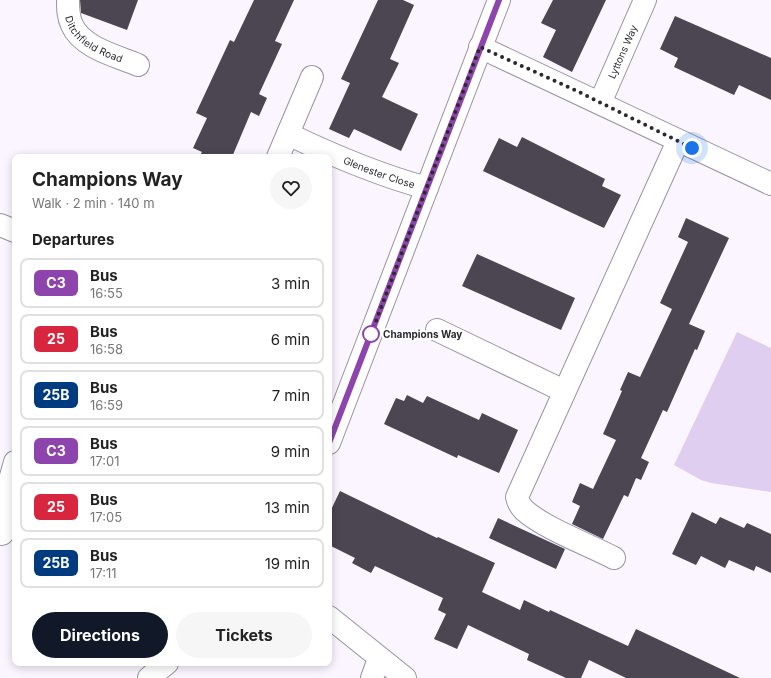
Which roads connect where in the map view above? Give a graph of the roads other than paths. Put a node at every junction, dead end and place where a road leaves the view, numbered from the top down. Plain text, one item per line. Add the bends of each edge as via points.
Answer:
1 (68, 0) edge
2 (498, 0) edge
3 (645, 0) edge
4 (480, 47) junction
5 (138, 65) dead end
6 (312, 77) dead end
7 (600, 103) junction
8 (288, 134) junction
9 (678, 141) junction
10 (279, 154) edge
11 (331, 154) edge
12 (332, 154) edge
13 (771, 184) edge
14 (427, 188) junction
15 (0, 225) edge
16 (12, 231) edge
17 (437, 330) dead end
18 (564, 392) junction
19 (332, 435) edge
20 (12, 473) edge
21 (6, 535) edge
22 (614, 558) dead end
23 (332, 620) edge
24 (163, 666) edge
25 (375, 668) edge
26 (149, 678) edge
27 (404, 678) edge

1 - 5 street, Ditchfield Road via 72,25 77,33 99,49
2 - 4 street
3 - 7 street, Lyttons Way
4 - 7 street
4 - 14 street
6 - 8 street
7 - 9 street
8 - 10 street
8 - 11 street, Glenester Close
9 - 13 street
9 - 18 street
12 - 14 street, Glenester Close via 366,170
14 - 19 street
15 - 16 street
17 - 18 street
18 - 22 street via 519,489 518,504 542,522
20 - 21 street via 4,501
23 - 25 street
24 - 26 street
25 - 27 street

